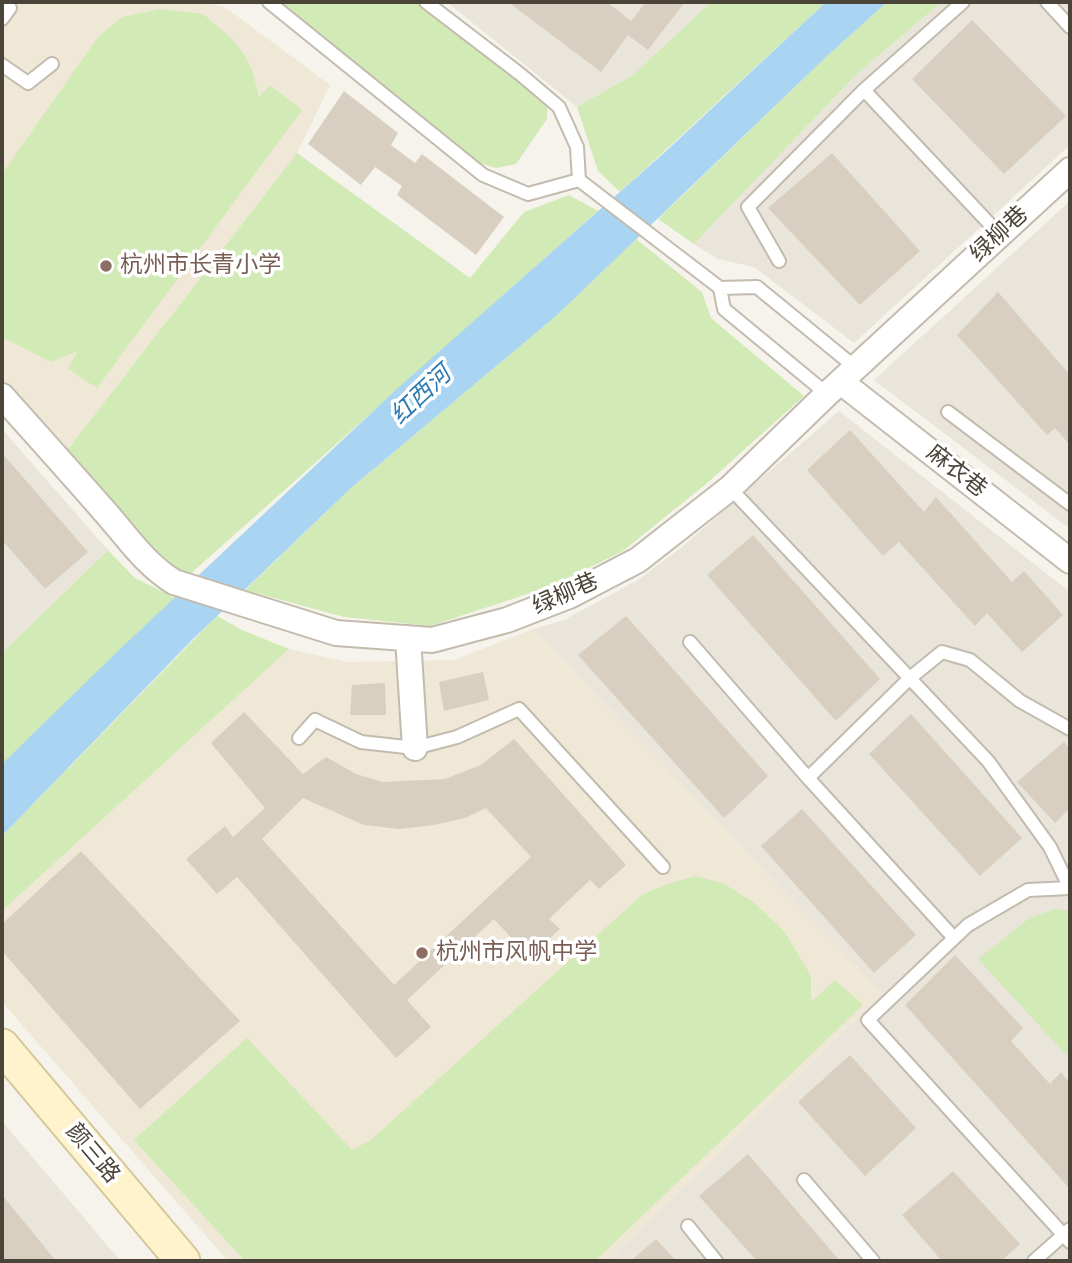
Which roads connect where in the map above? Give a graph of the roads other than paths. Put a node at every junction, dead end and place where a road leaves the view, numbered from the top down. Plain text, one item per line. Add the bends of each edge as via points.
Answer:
1 (3, 2) edge
2 (269, 2) edge
3 (426, 2) edge
4 (963, 2) edge
5 (1047, 2) edge
6 (2, 19) edge
7 (1070, 27) edge
8 (52, 64) dead end
9 (2, 65) edge
10 (864, 90) junction
11 (1070, 170) edge
12 (579, 180) junction
13 (1000, 235) junction
14 (779, 261) dead end
15 (720, 288) junction
16 (841, 381) junction
17 (2, 396) edge
18 (948, 412) dead end
19 (730, 488) junction
20 (1070, 504) edge
21 (1070, 561) edge
22 (408, 638) junction
23 (690, 642) dead end
24 (910, 678) junction
25 (1070, 729) edge
26 (299, 738) dead end
27 (415, 748) junction
28 (808, 778) junction
29 (663, 867) dead end
30 (1070, 888) edge
31 (954, 938) junction
32 (2, 1046) edge
33 (804, 1181) dead end
34 (688, 1226) dead end
35 (1068, 1235) edge
36 (183, 1261) edge
37 (716, 1261) edge
38 (873, 1261) edge
39 (1034, 1261) edge

1 - 6 lane via 10,8
2 - 12 lane via 483,175 528,194
3 - 12 lane via 559,107 578,147
4 - 10 lane
5 - 7 lane
8 - 9 lane via 28,83
10 - 13 lane
10 - 14 lane via 748,207
11 - 13 street, 绿柳巷
12 - 15 lane
13 - 16 street, 绿柳巷
15 - 16 lane via 724,309
15 - 16 lane via 757,287
16 - 19 street, 绿柳巷
16 - 21 street, 麻衣巷
17 - 22 street, 绿柳巷 via 130,543 156,571 174,582 336,633
18 - 20 lane
19 - 22 street, 绿柳巷 via 638,560 569,596 507,620 432,640
19 - 24 lane
22 - 27 street
23 - 28 lane
24 - 25 lane via 942,652 970,660 1020,701
24 - 28 lane
24 - 30 lane via 988,761 1050,847
26 - 27 lane via 315,720 361,742
27 - 29 lane via 457,737 519,709
28 - 31 lane
30 - 31 lane via 1028,890
31 - 35 lane via 868,1020
32 - 36 street, 颜三路
33 - 38 lane
34 - 37 lane
35 - 39 lane

